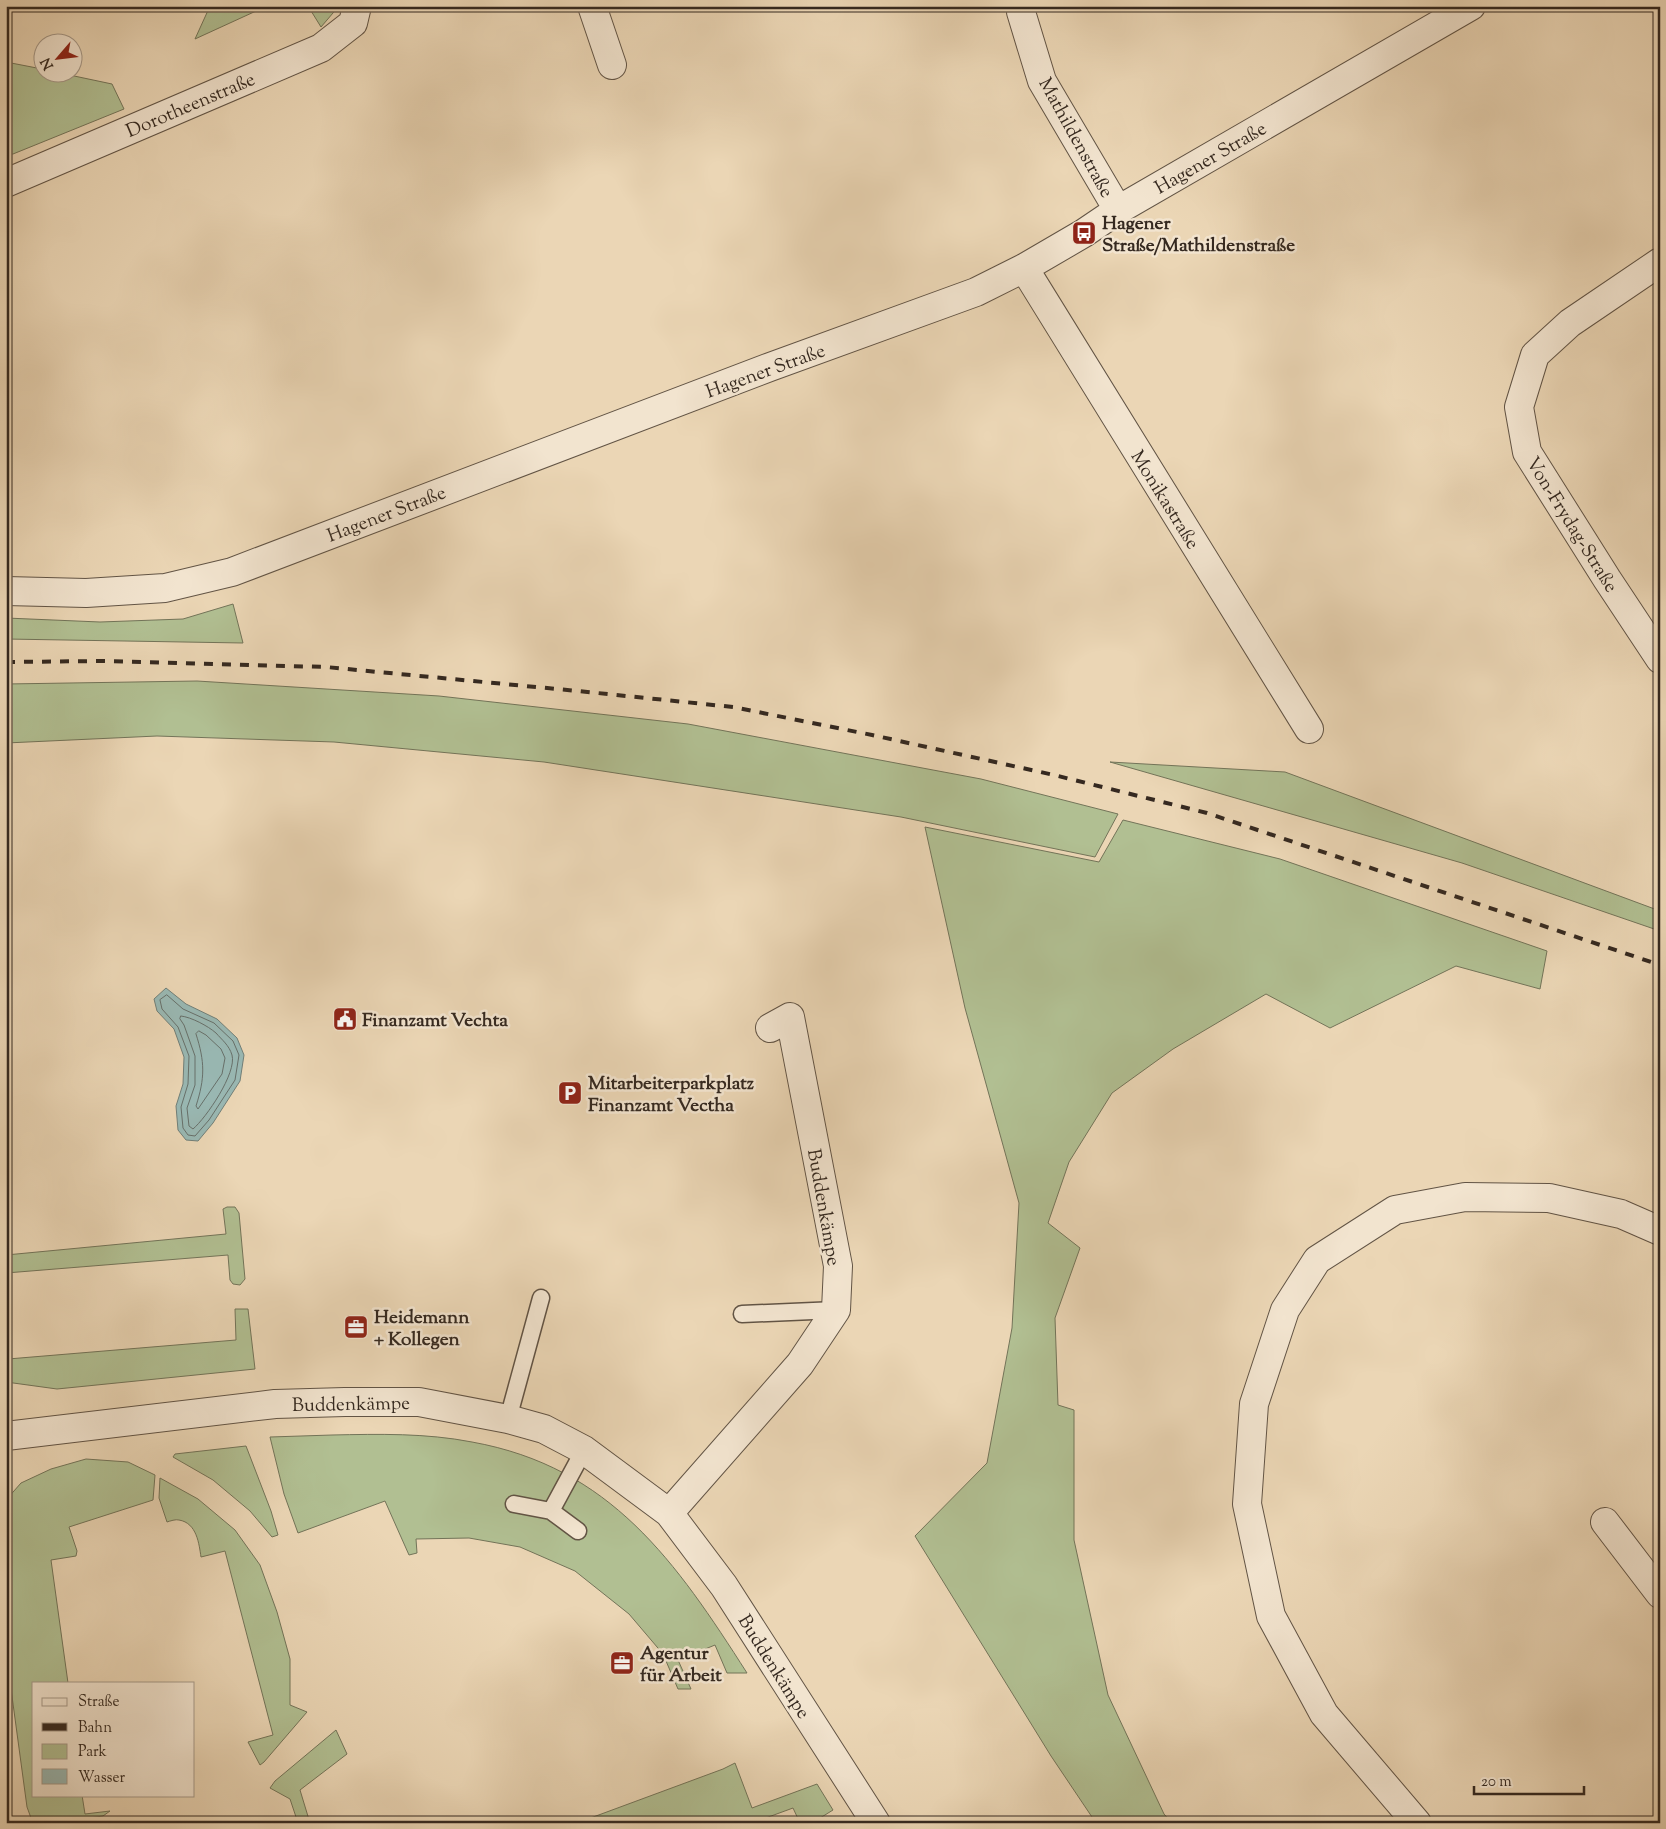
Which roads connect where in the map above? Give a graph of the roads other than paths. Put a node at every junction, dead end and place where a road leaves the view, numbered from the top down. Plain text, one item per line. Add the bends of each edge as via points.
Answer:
1 (356, 6) edge
2 (592, 6) edge
3 (1021, 6) edge
4 (1471, 6) edge
5 (612, 65) dead end
6 (6, 183) edge
7 (1118, 210) junction
8 (1660, 262) edge
9 (1024, 268) junction
10 (6, 591) edge
11 (1660, 660) edge
12 (1309, 729) dead end
13 (770, 1028) dead end
14 (1660, 1232) edge
15 (541, 1298) dead end
16 (836, 1310) junction
17 (742, 1314) dead end
18 (508, 1419) junction
19 (6, 1436) edge
20 (584, 1450) junction
21 (514, 1504) dead end
22 (550, 1510) junction
23 (670, 1512) junction
24 (1605, 1522) dead end
25 (578, 1532) dead end
26 (1660, 1594) edge
27 (876, 1823) edge
28 (1417, 1823) edge

1 - 6 street, Dorotheenstraße via 353,23 321,48
2 - 5 street
3 - 7 street, Mathildenstraße via 1042,81
4 - 7 street, Hagener Straße
7 - 9 street, Hagener Straße
8 - 11 street, Von-Frydag-Straße via 1570,322 1535,355 1520,407 1527,452
9 - 10 street, Hagener Straße via 976,292 232,572 165,588 86,592
9 - 12 street, Monikastraße
13 - 16 street, Buddenkämpe via 790,1017 838,1266
14 - 28 street via 1621,1214 1549,1198 1465,1197 1395,1210 1317,1260 1285,1310 1254,1404 1247,1504 1271,1616 1324,1714
15 - 18 lane
16 - 17 lane
16 - 23 street via 800,1364
18 - 19 street, Buddenkämpe via 419,1402 275,1404
18 - 20 street, Buddenkämpe via 544,1429
20 - 22 lane
20 - 23 street, Buddenkämpe
21 - 22 lane
22 - 25 lane
23 - 27 street, Buddenkämpe via 724,1586
24 - 26 street

